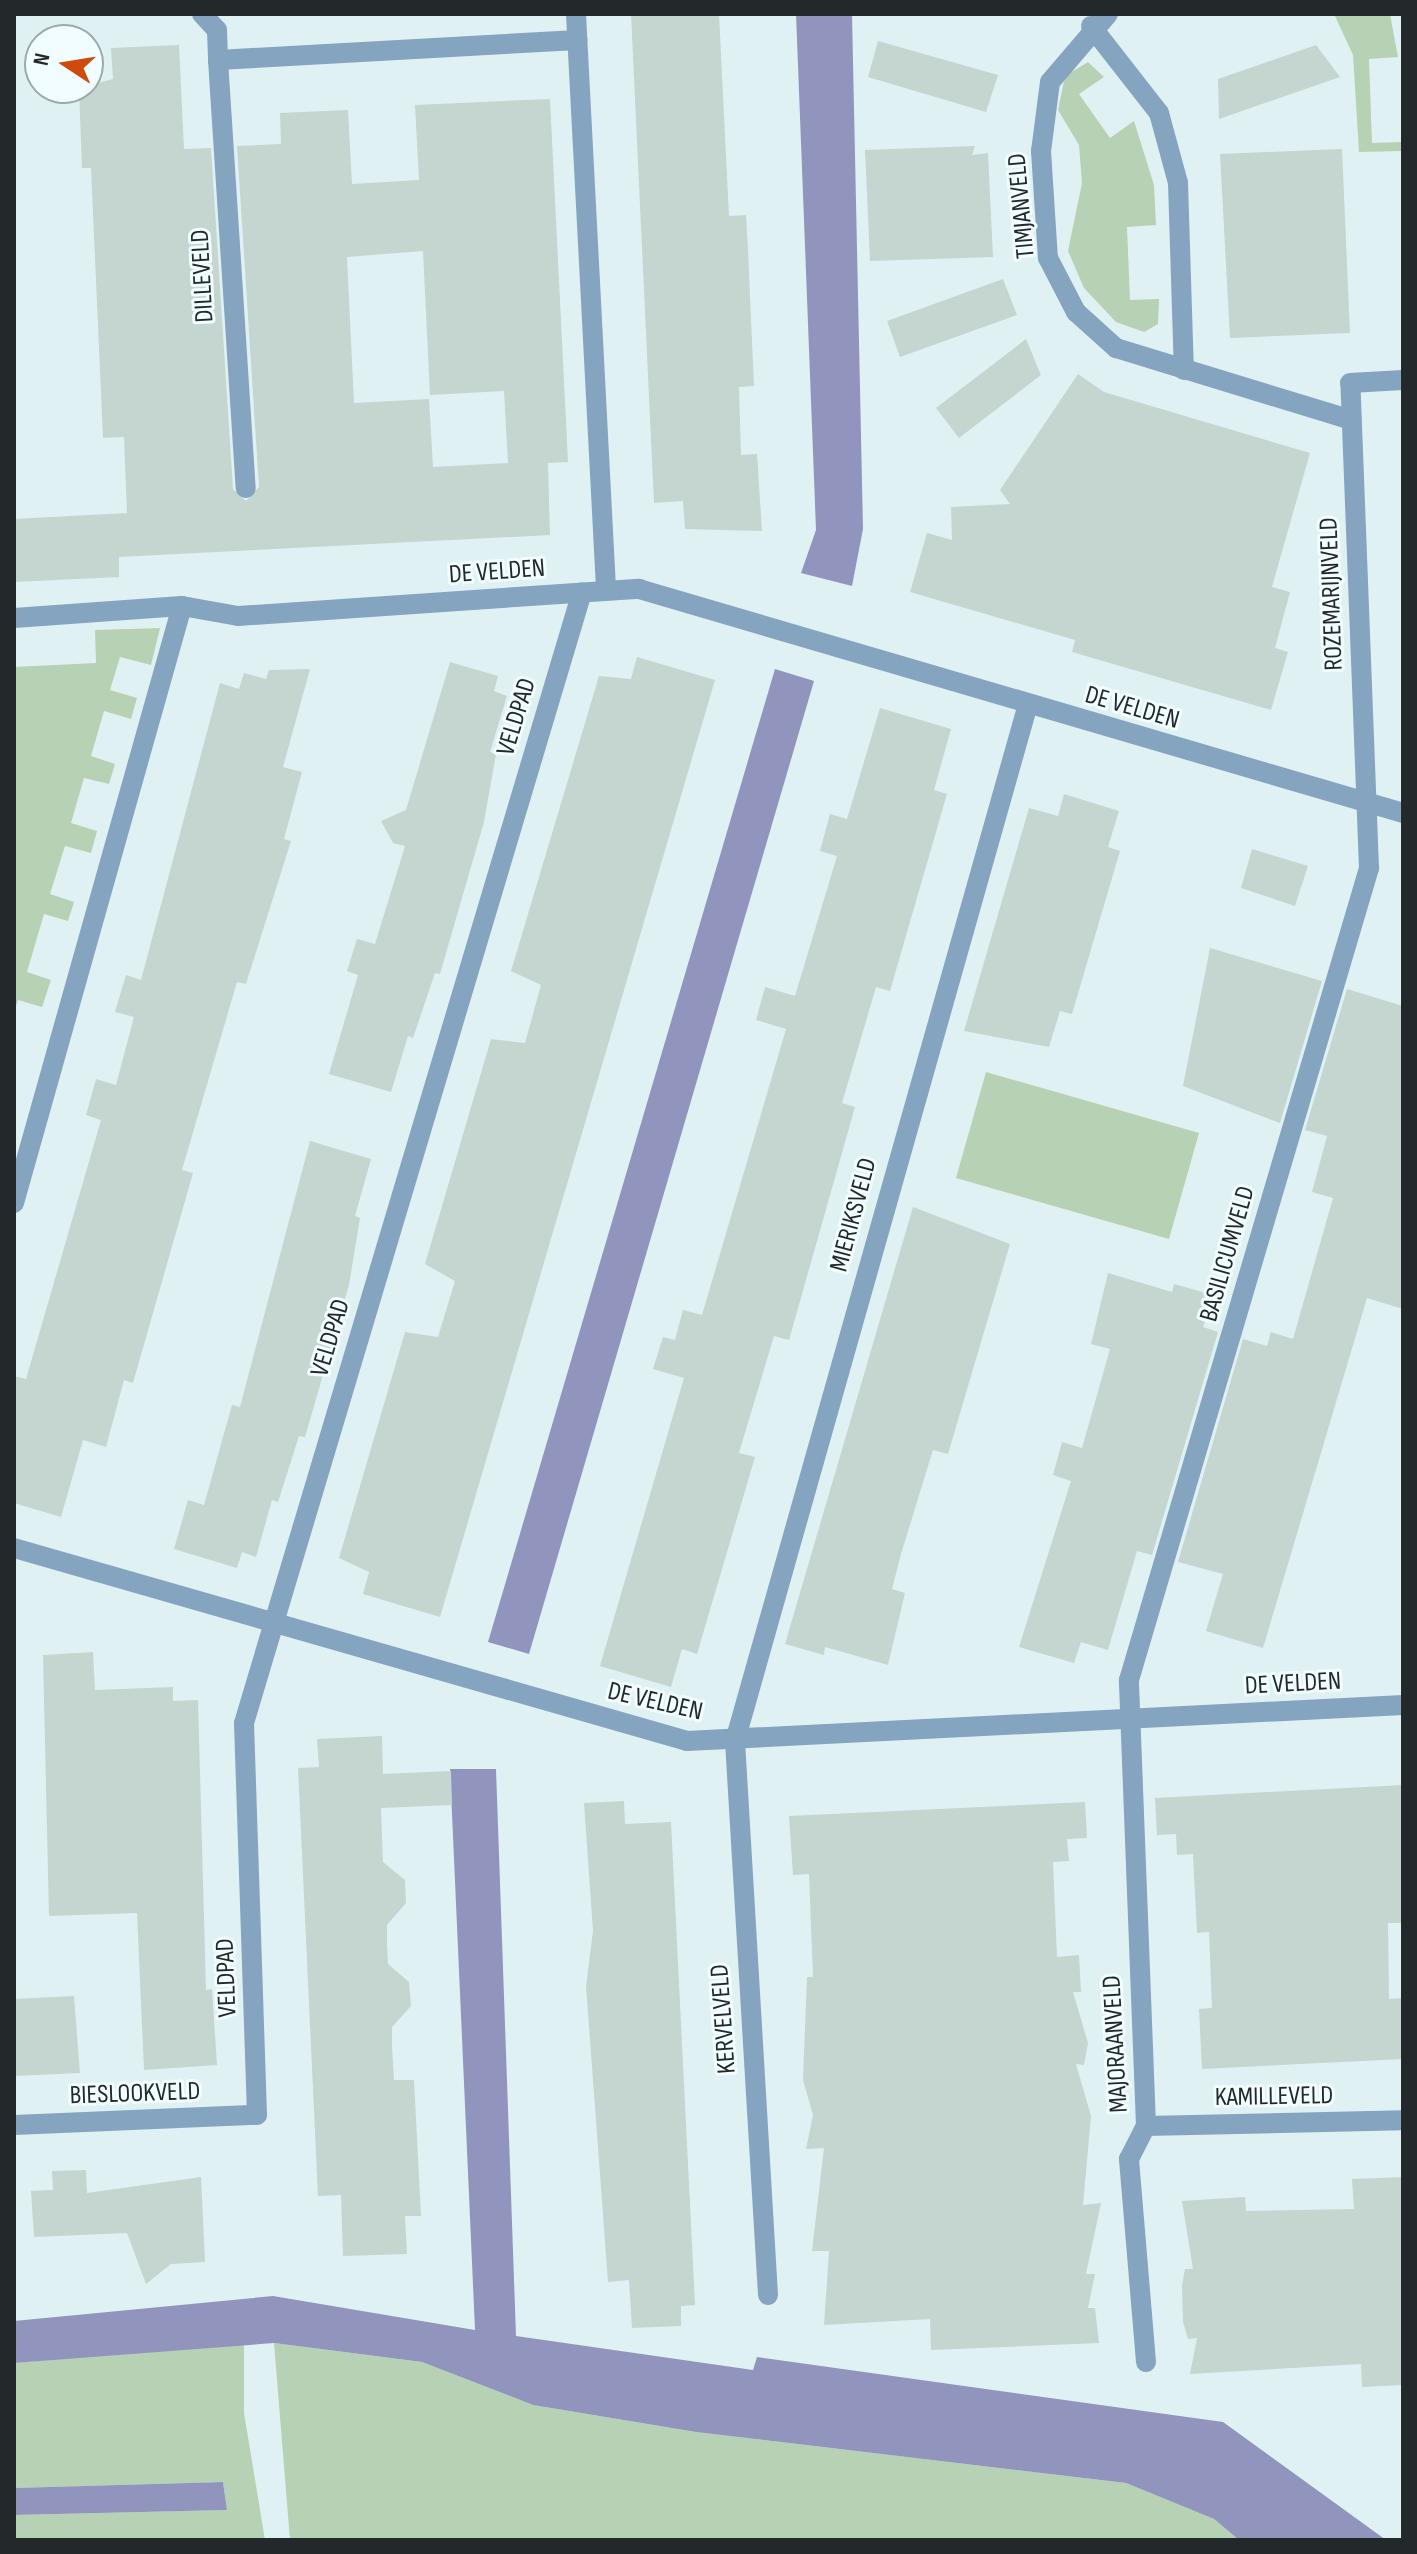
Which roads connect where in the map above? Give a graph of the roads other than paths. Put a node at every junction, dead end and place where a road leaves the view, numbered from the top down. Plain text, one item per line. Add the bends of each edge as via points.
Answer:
1 (202, 14) edge
2 (576, 14) edge
3 (1100, 20) edge
4 (577, 40) junction
5 (218, 60) junction
6 (1184, 370) junction
7 (1403, 380) edge
8 (1351, 420) junction
9 (246, 488) dead end
10 (606, 589) junction
11 (582, 592) junction
12 (182, 606) junction
13 (14, 618) edge
14 (1028, 704) junction
15 (1367, 803) junction
16 (1403, 813) edge
17 (14, 1203) edge
18 (14, 1548) edge
19 (272, 1626) junction
20 (1403, 1705) edge
21 (1127, 1719) junction
22 (735, 1741) junction
23 (257, 2115) joint
24 (1403, 2120) edge
25 (14, 2125) edge
26 (1146, 2126) junction
27 (768, 2295) dead end
28 (1146, 2362) dead end

1 - 5 street, DILLEVELD via 217,30
2 - 4 street
3 - 6 street, TIMJANVELD via 1159,113 1178,183
3 - 6 street, TIMJANVELD via 1050,82 1041,151 1048,258 1076,312 1116,348
4 - 5 street
4 - 10 street
5 - 9 street, DILLEVELD
6 - 8 street, TIMJANVELD
7 - 8 street, ROZEMARIJNVELD via 1350,383
8 - 15 street, ROZEMARIJNVELD
10 - 11 street, DE VELDEN
10 - 14 street, DE VELDEN via 639,589
11 - 12 street, DE VELDEN via 238,616
11 - 19 street, VELDPAD
12 - 13 street
12 - 17 street
14 - 15 street, DE VELDEN
14 - 22 street, MIERIKSVELD
15 - 16 street, DE VELDEN
15 - 21 street, BASILICUMVELD via 1369,868 1129,1680
18 - 19 street, DE VELDEN
19 - 22 street, DE VELDEN via 687,1741
19 - 23 street, VELDPAD via 244,1723
20 - 21 street, DE VELDEN
21 - 22 street, DE VELDEN
21 - 26 street, MAJORAANVELD
22 - 27 street, KERVELVELD
23 - 25 street, BIESLOOKVELD
24 - 26 street, KAMILLEVELD
26 - 28 street, MAJORAANVELD via 1129,2159

